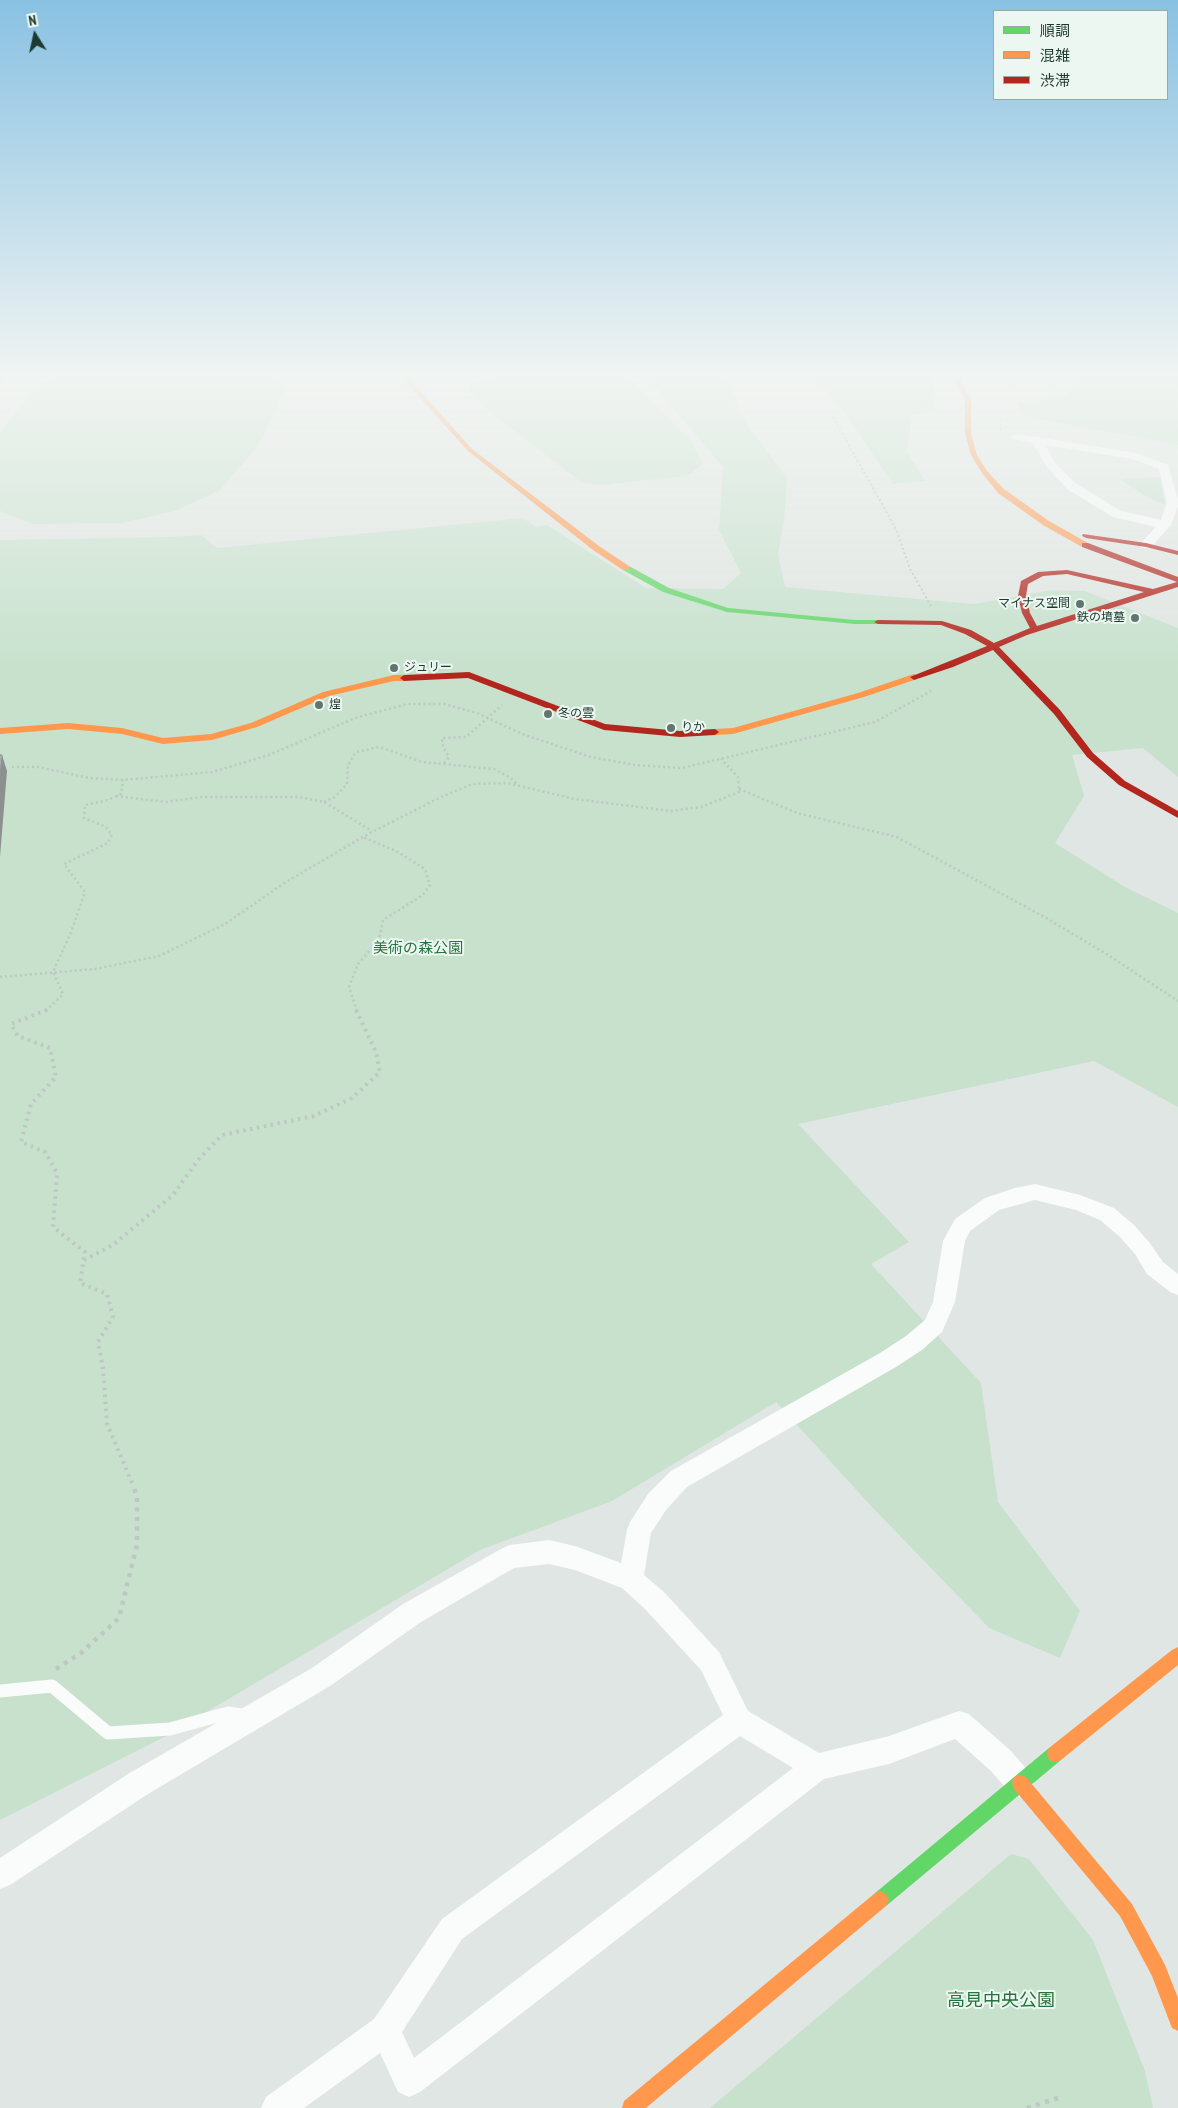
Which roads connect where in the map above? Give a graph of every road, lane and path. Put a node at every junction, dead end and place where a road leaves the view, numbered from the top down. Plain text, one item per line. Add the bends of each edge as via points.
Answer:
1 (501, 475) edge
2 (866, 475) edge
3 (987, 475) edge
4 (1001, 475) edge
5 (1061, 475) edge
6 (1166, 475) edge
7 (1165, 524) junction
8 (1086, 536) junction
9 (1146, 545) junction
10 (1178, 553) edge
11 (1178, 573) edge
12 (1178, 580) edge
13 (1178, 584) edge
14 (1178, 598) edge
15 (942, 623) junction
16 (1030, 631) junction
17 (935, 670) junction
18 (514, 693) junction
19 (489, 718) junction
20 (0, 731) edge
21 (721, 759) junction
22 (444, 763) junction
23 (12, 767) dead end
24 (123, 780) junction
25 (518, 786) junction
26 (739, 789) junction
27 (116, 796) junction
28 (324, 802) junction
29 (1178, 815) edge
30 (373, 832) junction
31 (363, 837) junction
32 (53, 972) junction
33 (0, 977) edge
34 (1178, 1001) edge
35 (84, 1260) junction
36 (1178, 1286) edge
37 (631, 1580) junction
38 (1178, 1656) edge
39 (23, 1689) junction
40 (0, 1691) edge
41 (253, 1716) junction
42 (739, 1720) junction
43 (817, 1767) junction
44 (1020, 1783) junction
45 (0, 1876) edge
46 (1178, 2022) edge
47 (385, 2030) junction
48 (1058, 2098) dead end
49 (277, 2108) edge
50 (631, 2108) edge
51 (1027, 2108) edge

1 - 15 street via 596,548 666,590 726,610 855,622
2 - 15 path via 896,529 910,569
3 - 12 street via 1001,491 1074,540
4 - 8 street via 1013,490 1031,503
5 - 7 street via 1072,486 1117,514
6 - 7 street via 1173,503
7 - 9 street
8 - 9 street
8 - 11 street via 1120,553
9 - 10 street
13 - 16 street
14 - 16 street via 1067,572 1042,574 1024,583 1022,596
15 - 29 street via 994,646 1057,712 1090,754 1122,783
16 - 17 street
17 - 18 street via 861,695 733,730 680,734 604,727
17 - 21 path via 941,682 928,694 875,722
18 - 19 path
18 - 20 street via 469,675 402,678 326,694 254,725 212,737 163,741 122,731 68,726
19 - 21 path via 522,734 591,756 635,765 682,768
19 - 22 path via 466,736 442,738 448,757
19 - 24 path via 445,704 407,704 355,718 269,755 212,772
21 - 26 path via 738,777
22 - 25 path via 494,769 512,778
22 - 28 path via 422,762 380,747 356,752 348,766 347,784 335,797
23 - 24 path via 38,766 88,778
24 - 27 path via 121,794
25 - 26 path via 576,799 670,811 701,807 739,792
25 - 30 path via 507,783 472,784
26 - 34 path via 797,812 896,837 1048,919
27 - 28 path via 165,802 202,797 299,796
27 - 32 path via 85,805 84,818 106,827 112,836 108,843 64,864 85,892
28 - 30 path
30 - 31 path
31 - 32 path via 286,882 225,924 159,956 95,969
31 - 35 path via 396,851 425,869 430,885 423,895 383,920 379,940 358,964 349,987 359,1019 376,1052 380,1072 352,1098 314,1116 222,1135 198,1160 173,1195 113,1245
32 - 33 path
32 - 35 path via 63,994 45,1012 11,1024 18,1036 50,1048 56,1077 30,1104 22,1142 45,1152 57,1173 53,1227 85,1252
35 - 39 path via 80,1283 107,1294 113,1317 98,1342 107,1424 137,1496 137,1545 119,1618 81,1653
36 - 37 street via 1155,1268 1127,1231 1107,1214 1080,1203 1035,1192 992,1204 962,1225 954,1241 944,1302 934,1326 888,1360 679,1479 658,1502 640,1530
37 - 41 street via 607,1568 549,1552 510,1558 412,1612 320,1677
37 - 42 street via 654,1600 710,1661
38 - 44 street
39 - 40 lane
39 - 41 lane via 52,1686 108,1733 170,1729 228,1713
41 - 45 street via 138,1784
42 - 43 street
42 - 47 street via 452,1929
43 - 44 street via 889,1750 959,1724 1001,1761
43 - 47 street via 409,2080
44 - 46 street via 1126,1910 1159,1971
44 - 50 street
47 - 49 street
48 - 51 path

